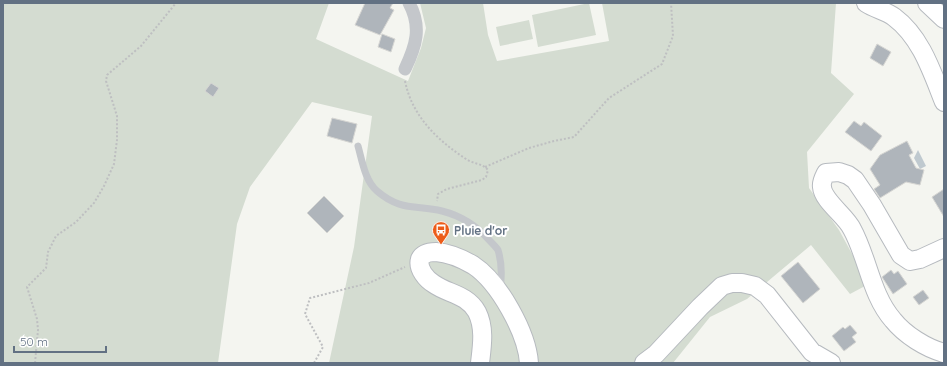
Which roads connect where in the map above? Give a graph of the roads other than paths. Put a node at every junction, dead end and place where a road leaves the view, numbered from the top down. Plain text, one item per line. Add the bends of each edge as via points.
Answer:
1 (409, 3) edge
2 (866, 3) edge
3 (927, 3) edge
4 (944, 19) edge
5 (405, 69) road end
6 (944, 102) edge
7 (358, 146) dead end
8 (944, 248) edge
9 (499, 293) junction
10 (944, 353) edge
11 (480, 363) edge
12 (529, 363) edge
13 (644, 363) edge
14 (831, 363) edge

1 - 5 street via 416,19 417,36
2 - 6 main road via 903,24 931,69
3 - 4 main road
7 - 9 lane via 375,190 392,201 411,208 442,211 463,218 480,229 498,249 502,275
8 - 10 main road via 910,261 901,255 855,180 839,172 826,173 822,188 825,196 852,227 886,311 903,330 926,346
9 - 11 main road via 474,266 460,258 446,253 428,252 420,260 423,273 434,284 469,302 477,312 483,342
9 - 12 main road via 522,334
13 - 14 main road via 656,354 722,286 742,283 755,286 767,295 812,352

